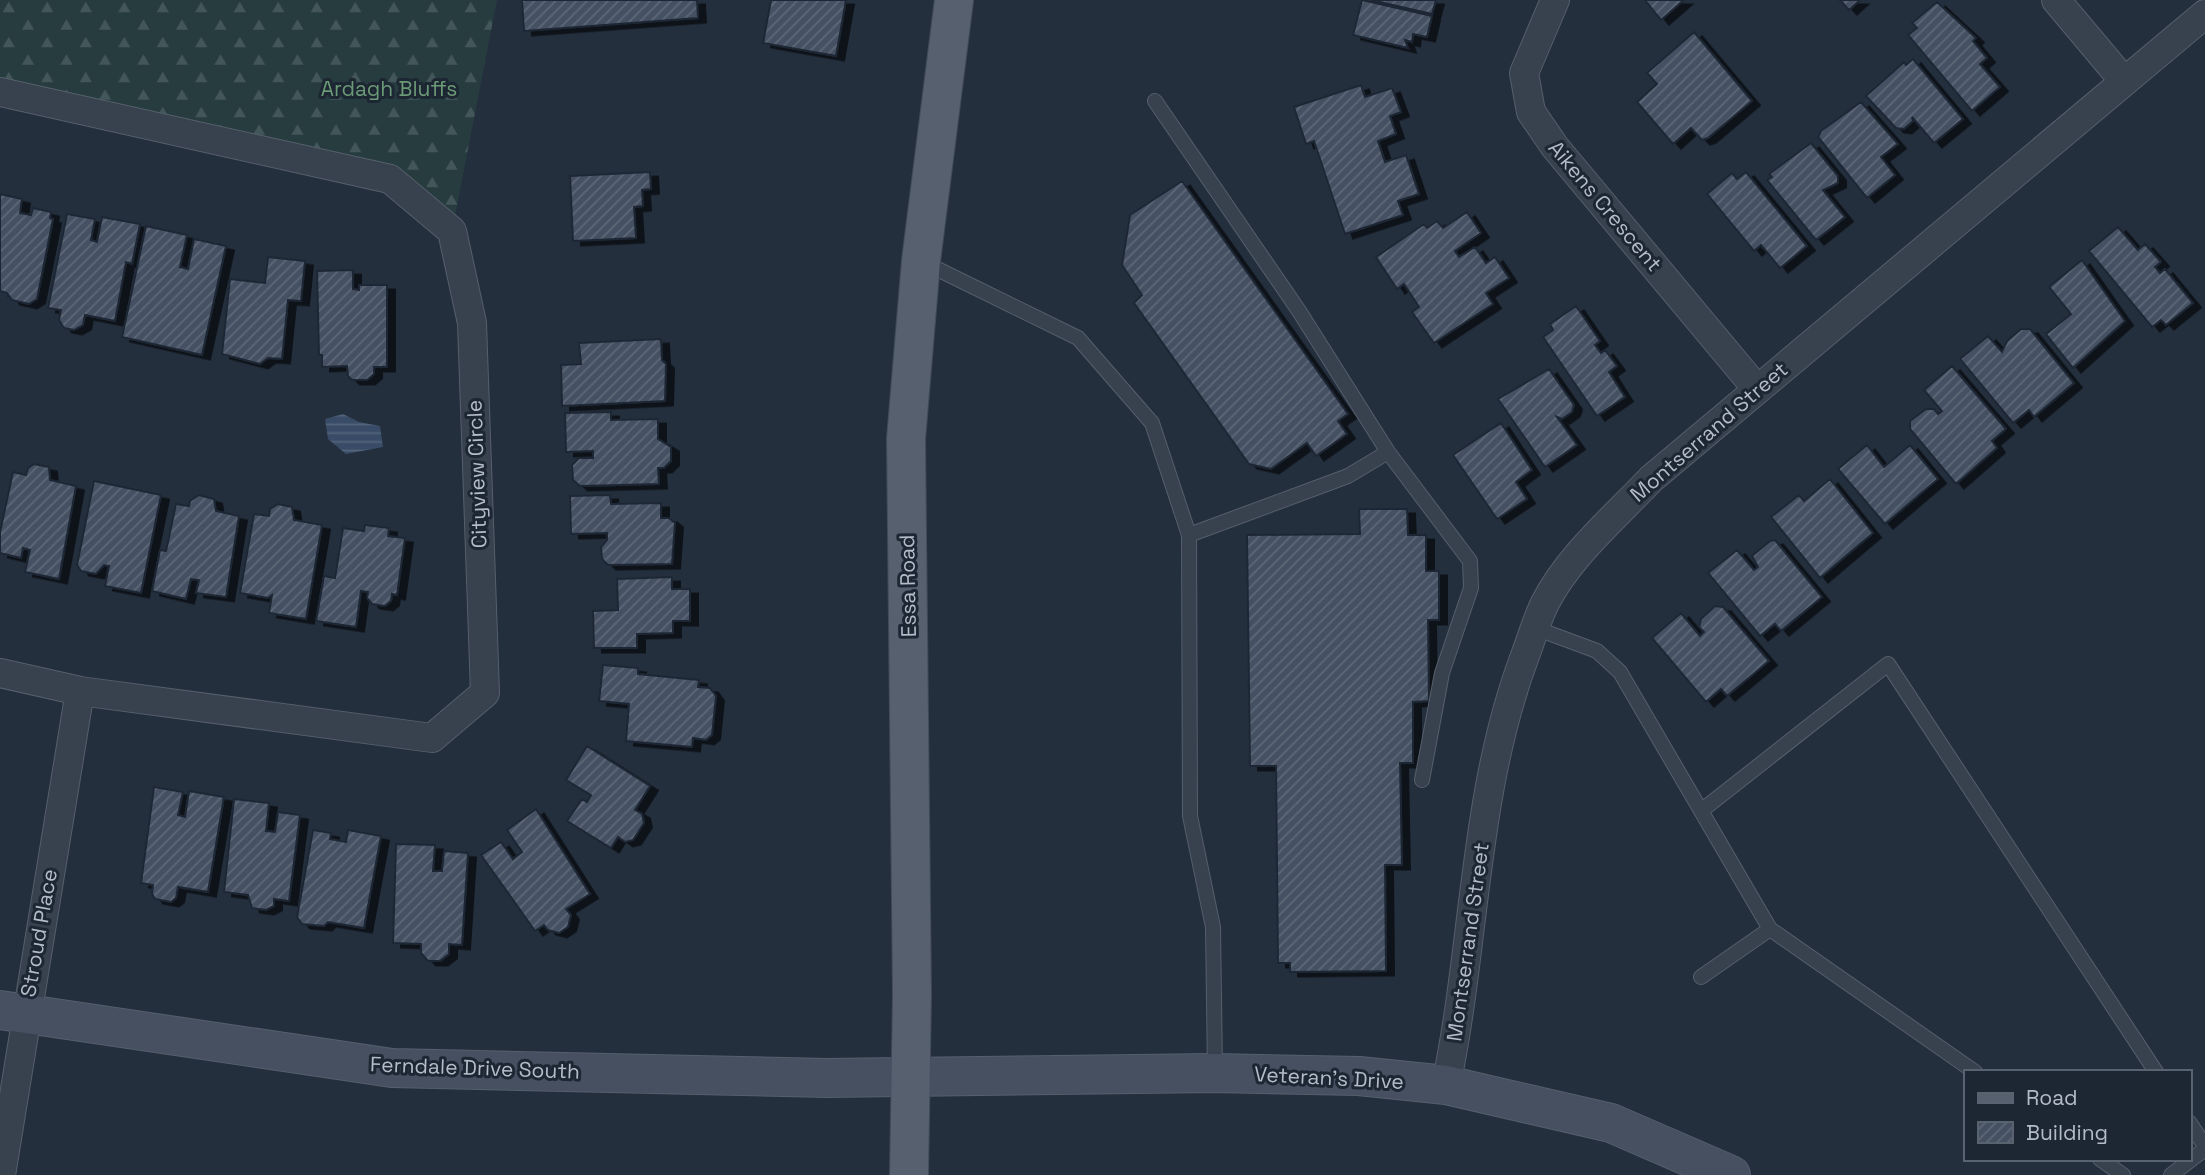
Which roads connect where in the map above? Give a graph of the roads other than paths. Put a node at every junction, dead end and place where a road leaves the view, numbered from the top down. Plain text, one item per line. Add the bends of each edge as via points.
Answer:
1 (954, 0) edge
2 (1555, 0) edge
3 (2056, 0) edge
4 (2205, 14) edge
5 (2124, 82) junction
6 (0, 92) edge
7 (1156, 101) dead end
8 (921, 261) junction
9 (1757, 389) junction
10 (1388, 452) junction
11 (1189, 536) junction
12 (1535, 628) junction
13 (0, 673) edge
14 (80, 691) junction
15 (1422, 780) dead end
16 (1701, 811) junction
17 (1770, 929) junction
18 (1701, 977) dead end
19 (12, 1012) edge
20 (1972, 1070) edge
21 (2155, 1070) edge
22 (1215, 1073) junction
23 (911, 1075) junction
24 (1446, 1085) junction
25 (2191, 1125) edge
26 (2205, 1147) edge
27 (2191, 1159) edge
28 (2104, 1161) edge
29 (2188, 1161) edge
30 (1, 1175) edge
31 (909, 1175) edge
32 (1731, 1175) edge
33 (2123, 1175) edge
34 (2171, 1175) edge

1 - 8 main road, Essa Road
2 - 9 street, Aikens Crescent via 1524,73 1531,112 1555,147
3 - 5 street
4 - 5 street, Montserrand Street
5 - 9 street, Montserrand Street
6 - 14 street, Cityview Circle via 390,179 452,231 472,323 485,693 432,738
7 - 10 lane via 1300,311
8 - 11 lane via 1078,338 1152,423
8 - 23 main road, Essa Road via 906,439
9 - 12 street, Montserrand Street via 1651,479 1573,561 1545,603
10 - 11 lane via 1348,476
10 - 15 lane via 1470,561 1471,588 1442,673
11 - 22 lane via 1191,816 1213,927
12 - 16 lane via 1597,651 1620,672
12 - 24 street, Montserrand Street via 1496,747 1466,933 1460,1016
13 - 14 street, Cityview Circle
14 - 19 street, Stroud Place
16 - 17 lane
16 - 21 lane via 1888,664
17 - 18 lane
17 - 20 lane
19 - 23 main road, Ferndale Drive South via 392,1068 827,1078
19 - 30 street, Stroud Place
22 - 23 main road, Veteran's Drive
22 - 24 main road, Veteran's Drive via 1359,1076
23 - 31 main road, Essa Road
24 - 32 main road, Veteran's Drive via 1611,1123
25 - 26 lane
26 - 27 lane
28 - 33 lane
29 - 34 lane

